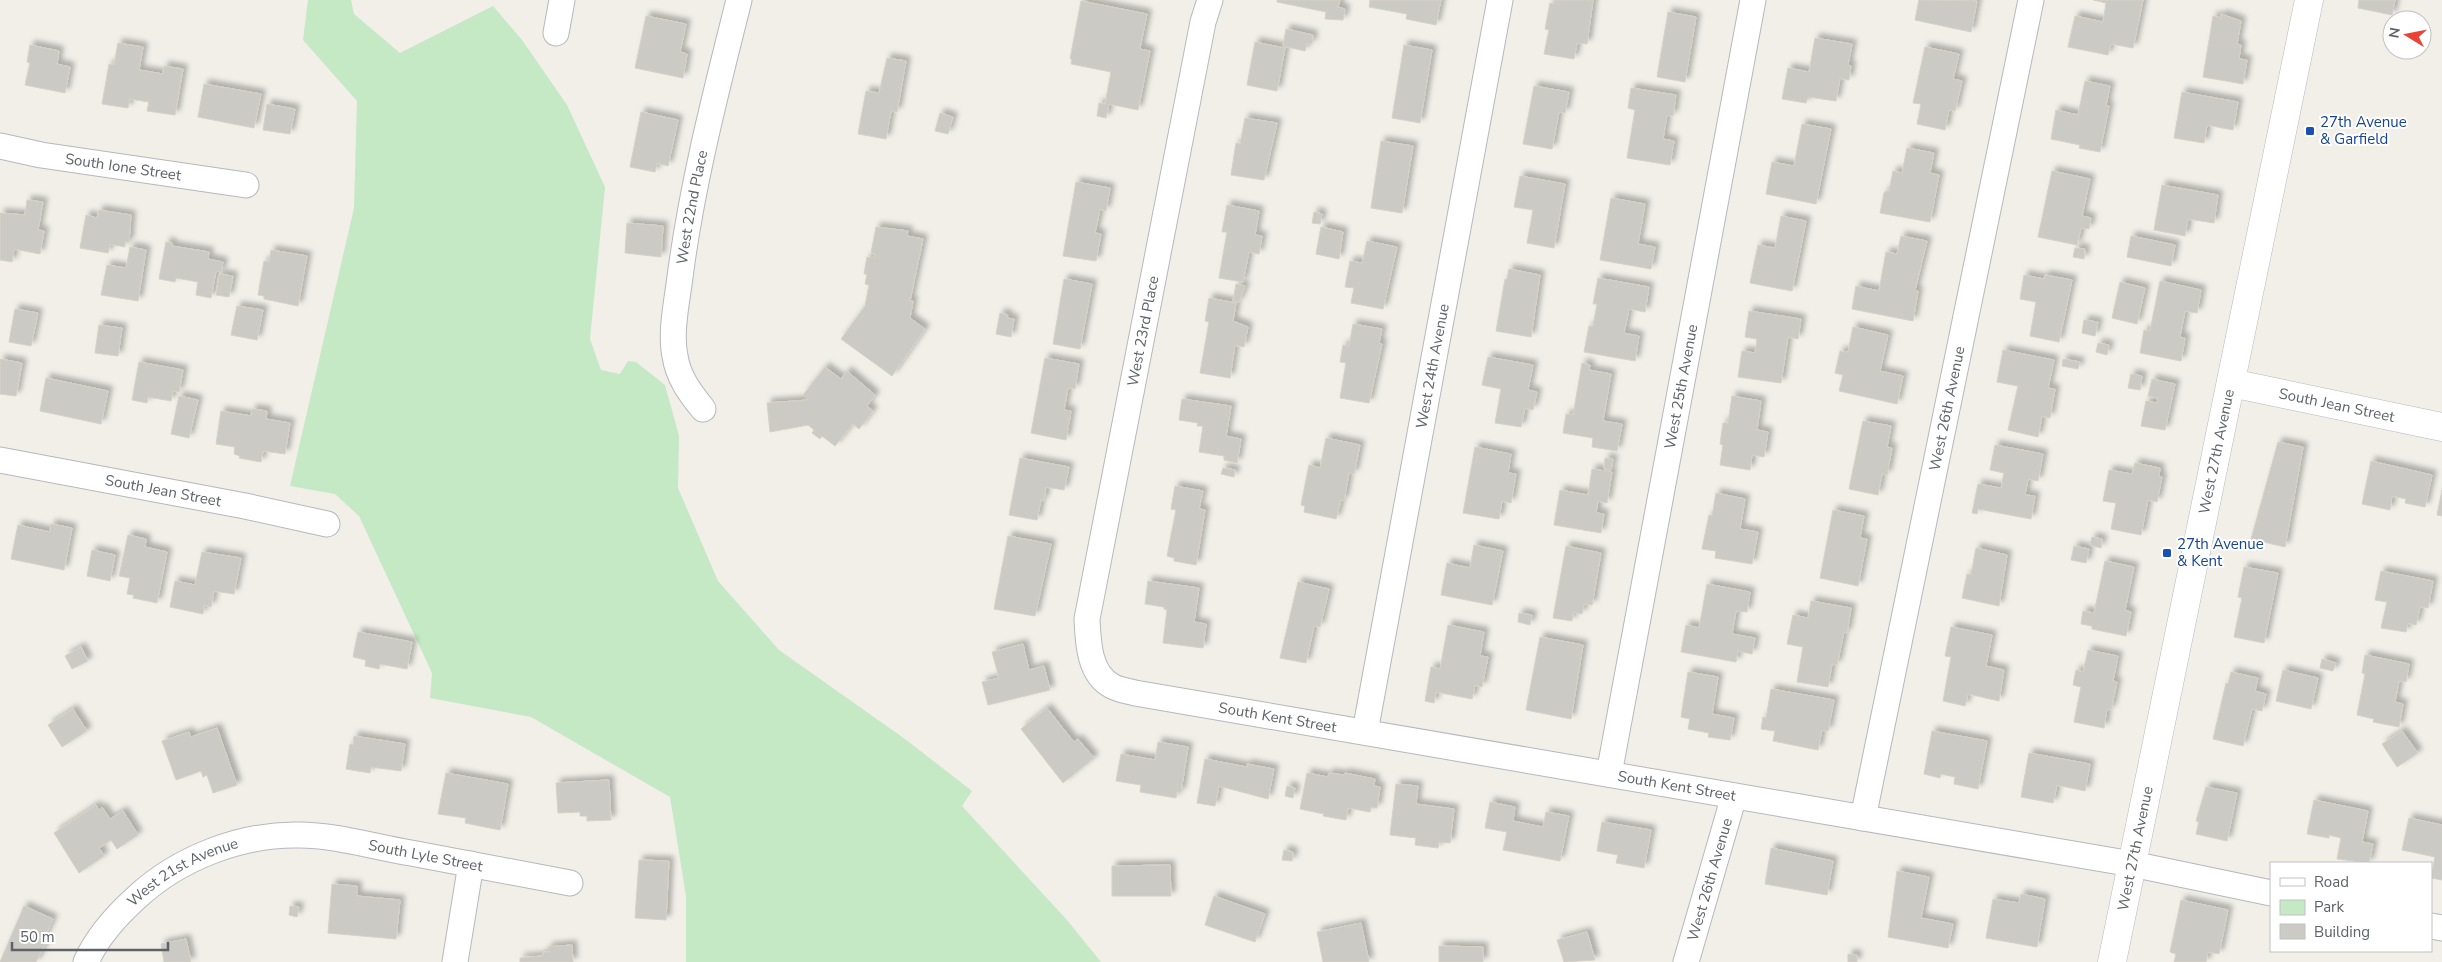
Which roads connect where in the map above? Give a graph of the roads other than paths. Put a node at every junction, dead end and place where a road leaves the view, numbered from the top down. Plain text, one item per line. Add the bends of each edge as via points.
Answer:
1 (562, 0) edge
2 (739, 0) edge
3 (1210, 0) edge
4 (1500, 0) edge
5 (1753, 0) edge
6 (2031, 0) edge
7 (2309, 0) edge
8 (556, 34) dead end
9 (0, 146) edge
10 (246, 185) dead end
11 (2231, 384) junction
12 (703, 409) dead end
13 (2442, 427) edge
14 (0, 460) edge
15 (327, 524) dead end
16 (1092, 663) joint
17 (1365, 732) junction
18 (1609, 774) junction
19 (1734, 796) junction
20 (1863, 818) junction
21 (280, 836) joint
22 (471, 864) junction
23 (2132, 864) junction
24 (570, 883) dead end
25 (2270, 893) edge
26 (86, 962) edge
27 (455, 962) edge
28 (1686, 962) edge
29 (2112, 962) edge

1 - 8 street
2 - 12 street, West 22nd Place via 706,135 684,246 675,313 674,356 686,388
3 - 16 street, West 23rd Place via 1203,22 1087,619
4 - 17 street, West 24th Avenue
5 - 18 street, West 25th Avenue
6 - 20 street, West 26th Avenue
7 - 11 main road, West 27th Avenue
9 - 10 street, South Ione Street
11 - 13 main road, South Jean Street
11 - 23 main road, West 27th Avenue
14 - 15 street, South Jean Street
16 - 17 street, South Kent Street via 1112,686 1135,693
17 - 18 street, South Kent Street
18 - 19 street, South Kent Street
19 - 20 street, South Kent Street
19 - 28 street, West 26th Avenue
20 - 23 street, South Kent Street
21 - 22 street, South Lyle Street via 313,836
21 - 26 street, West 21st Avenue via 228,845 179,867 150,885 105,930
22 - 24 street, South Lyle Street
22 - 27 street
23 - 25 street, South Kent Street
23 - 29 main road, West 27th Avenue

